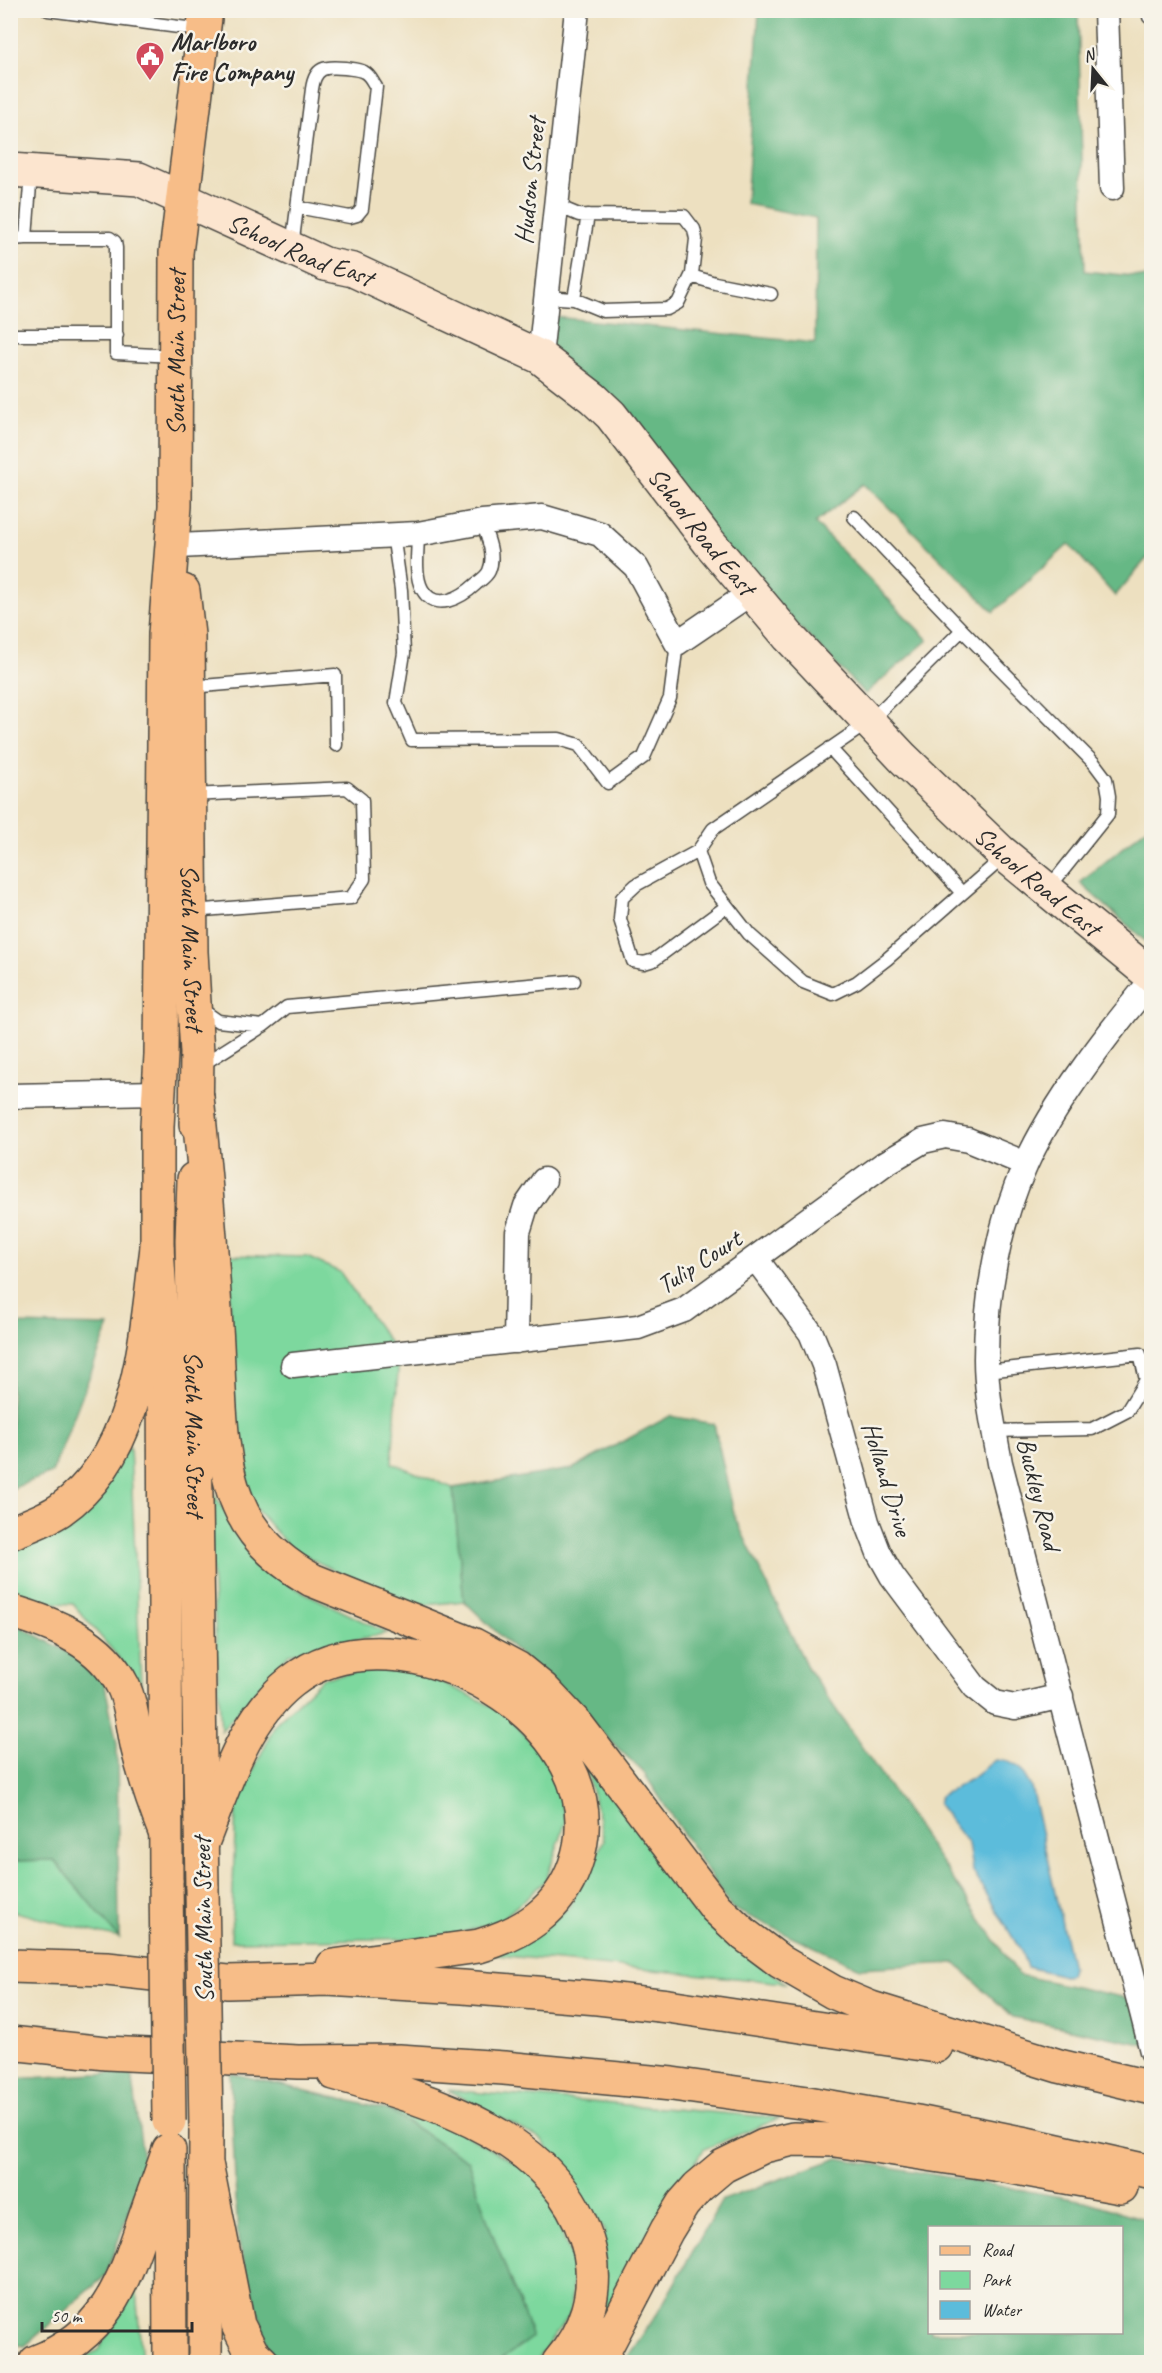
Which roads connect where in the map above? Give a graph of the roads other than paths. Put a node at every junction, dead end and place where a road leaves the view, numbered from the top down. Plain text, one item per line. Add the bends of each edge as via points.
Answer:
1 (48, 10) edge
2 (577, 10) edge
3 (1106, 10) edge
4 (204, 20) edge
5 (21, 170) edge
6 (1112, 188) dead end
7 (182, 199) junction
8 (555, 205) junction
9 (297, 207) junction
10 (588, 215) junction
11 (26, 238) junction
12 (10, 239) edge
13 (291, 249) junction
14 (691, 276) junction
15 (771, 294) dead end
16 (545, 297) junction
17 (574, 299) junction
18 (10, 335) edge
19 (117, 335) junction
20 (176, 356) junction
21 (540, 357) junction
22 (175, 506) junction
23 (854, 517) dead end
24 (482, 522) junction
25 (393, 534) junction
26 (418, 534) junction
27 (179, 546) junction
28 (752, 592) junction
29 (962, 630) junction
30 (677, 643) junction
31 (188, 687) junction
32 (869, 722) junction
33 (336, 745) dead end
34 (830, 748) junction
35 (189, 795) junction
36 (698, 851) junction
37 (1006, 855) junction
38 (1048, 890) junction
39 (963, 893) junction
40 (727, 906) junction
41 (190, 911) junction
42 (1152, 978) edge
43 (574, 981) dead end
44 (194, 1004) junction
45 (264, 1026) junction
46 (197, 1082) junction
47 (158, 1094) junction
48 (10, 1096) edge
49 (1026, 1164) junction
50 (544, 1180) dead end
51 (158, 1248) junction
52 (756, 1259) junction
53 (516, 1341) junction
54 (293, 1365) dead end
55 (987, 1371) junction
56 (994, 1431) junction
57 (10, 1533) edge
58 (10, 1611) edge
59 (1061, 1696) junction
60 (165, 1832) junction
61 (202, 1843) junction
62 (10, 1943) edge
63 (10, 1966) edge
64 (107, 1969) junction
65 (228, 1982) junction
66 (10, 2043) edge
67 (1152, 2051) edge
68 (106, 2054) junction
69 (298, 2062) junction
70 (10, 2064) edge
71 (1059, 2066) junction
72 (1152, 2088) edge
73 (169, 2136) junction
74 (207, 2168) junction
75 (1152, 2172) edge
76 (1152, 2193) edge
77 (36, 2362) edge
78 (170, 2362) edge
79 (205, 2362) edge
80 (261, 2362) edge
81 (559, 2362) edge
82 (598, 2362) edge

1 - 4 lane
2 - 8 street, Hudson Street
3 - 6 street
4 - 7 main road, South Main Street
5 - 7 street, School Road East via 139,179
5 - 11 lane
7 - 13 street, School Road East
7 - 20 main road, South Main Street via 176,253
8 - 10 lane
8 - 16 street, Hudson Street
9 - 9 lane via 314,77 330,66 362,71 376,87 362,209 350,217
9 - 13 lane
10 - 14 lane via 684,216 696,239
10 - 17 lane
11 - 12 lane
11 - 19 lane via 110,238 115,242
13 - 21 street, School Road East via 325,264 353,270
14 - 15 lane
14 - 17 lane via 678,303 668,309 603,311
16 - 17 lane
16 - 21 street, Hudson Street
18 - 19 lane
19 - 20 lane via 116,353
20 - 22 main road, South Main Street
21 - 28 street, School Road East via 611,415
22 - 27 main road, South Main Street
22 - 47 main road, South Main Street via 165,634
23 - 29 lane
24 - 26 street
24 - 26 lane via 492,559 489,573 466,594 450,601 434,600 423,591 418,579
24 - 30 street via 542,517 600,534 636,567
25 - 26 street
25 - 27 street
25 - 30 lane via 404,653 396,703 412,740 560,739 579,745 608,783 644,757 670,698
27 - 31 main road, South Main Street via 188,636
28 - 30 street
28 - 32 street, School Road East
29 - 32 lane
29 - 38 lane via 1106,779 1108,814
31 - 33 lane via 335,675
31 - 35 main road, South Main Street
32 - 34 lane
32 - 37 street, School Road East
34 - 36 lane via 713,829
34 - 39 lane
35 - 41 main road, South Main Street
35 - 41 lane via 347,788 363,800 364,879 351,898
36 - 40 lane via 709,883
36 - 40 lane via 636,885 622,898 620,919 633,961 654,960
37 - 38 street, School Road East
37 - 39 lane
38 - 42 street, School Road East
39 - 40 lane via 857,982 833,994 803,982 749,934
41 - 44 main road, South Main Street
42 - 49 street, Buckley Road via 1090,1060
43 - 45 lane via 287,1007
44 - 45 lane via 218,1021
44 - 46 main road, South Main Street
45 - 46 lane
46 - 61 main road, South Main Street via 192,1241
46 - 71 main road via 228,1471 239,1506 265,1545 312,1581 474,1645 517,1668 543,1689 577,1725 716,1908 781,1962 833,1992 871,2008
47 - 48 street
47 - 51 main road, South Main Street
49 - 52 street, Tulip Court via 968,1140 945,1136 923,1141 884,1164
49 - 55 street, Buckley Road via 995,1261 988,1312
50 - 53 street via 526,1206 518,1232
51 - 57 main road via 143,1353 129,1413 116,1442 79,1494 60,1510
51 - 60 main road, South Main Street via 164,1355
52 - 53 street, Tulip Court via 684,1310 662,1320 638,1327
52 - 59 street, Holland Drive via 811,1333 824,1365 867,1522 892,1576 975,1687 995,1703 1015,1707
53 - 54 street, Tulip Court
55 - 56 street, Buckley Road
55 - 56 lane via 1140,1354 1146,1380 1127,1411 1092,1429
56 - 59 street, Buckley Road
58 - 60 main road via 74,1636 111,1668 129,1704 149,1791
59 - 67 street, Buckley Road
60 - 73 main road, South Main Street, bridge
61 - 65 main road via 243,1743 265,1708 310,1668 333,1658 362,1653 402,1655 448,1667 487,1685 514,1704 557,1746 577,1787 583,1814 578,1858 562,1892 525,1928 479,1946
61 - 74 main road, South Main Street, bridge
62 - 64 main road
63 - 64 main road
64 - 65 main road
65 - 71 main road via 327,1979 598,1998
66 - 68 main road
68 - 69 main road
68 - 70 main road
69 - 75 main road via 399,2061 672,2084 917,2122
69 - 81 main road via 395,2090 461,2115 518,2148 561,2190 588,2242 592,2292 584,2325
71 - 72 main road
73 - 77 main road via 136,2248 117,2291 77,2341
73 - 78 main road, South Main Street
74 - 79 main road, South Main Street
74 - 80 main road via 238,2325
76 - 82 main road via 835,2140 793,2139 765,2146 723,2166 683,2204

